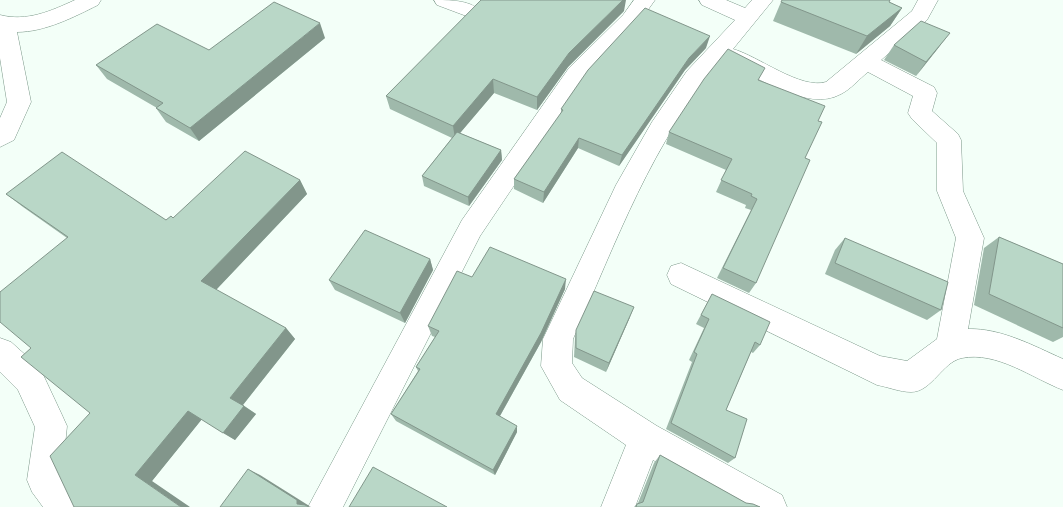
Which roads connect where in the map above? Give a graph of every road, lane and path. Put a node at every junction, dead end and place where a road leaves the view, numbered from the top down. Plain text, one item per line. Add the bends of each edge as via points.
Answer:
1 (91, 0) edge
2 (444, 0) edge
3 (645, 0) edge
4 (709, 0) edge
5 (928, 0) edge
6 (756, 9) edge
7 (469, 10) edge
8 (3, 24) edge
9 (720, 50) junction
10 (866, 61) junction
11 (0, 138) edge
12 (682, 275) dead end
13 (950, 348) junction
14 (0, 352) edge
15 (1063, 375) edge
16 (645, 438) junction
17 (65, 507) edge
18 (325, 507) edge
19 (618, 507) edge
20 (770, 507) edge

1 - 8 street via 34,24
2 - 7 street
3 - 18 street via 577,74 471,228
4 - 6 street
5 - 10 street via 920,15
6 - 9 street
8 - 11 street via 19,102 5,134
9 - 10 street via 814,92 834,88
9 - 16 street via 695,77 660,128 629,185 558,339 556,366 571,389
10 - 13 street via 926,93 920,113 949,140 950,191 970,238
12 - 13 street via 877,370 912,377
13 - 15 street via 978,342
14 - 17 street via 29,379 52,426 44,480
16 - 19 street
16 - 20 street

